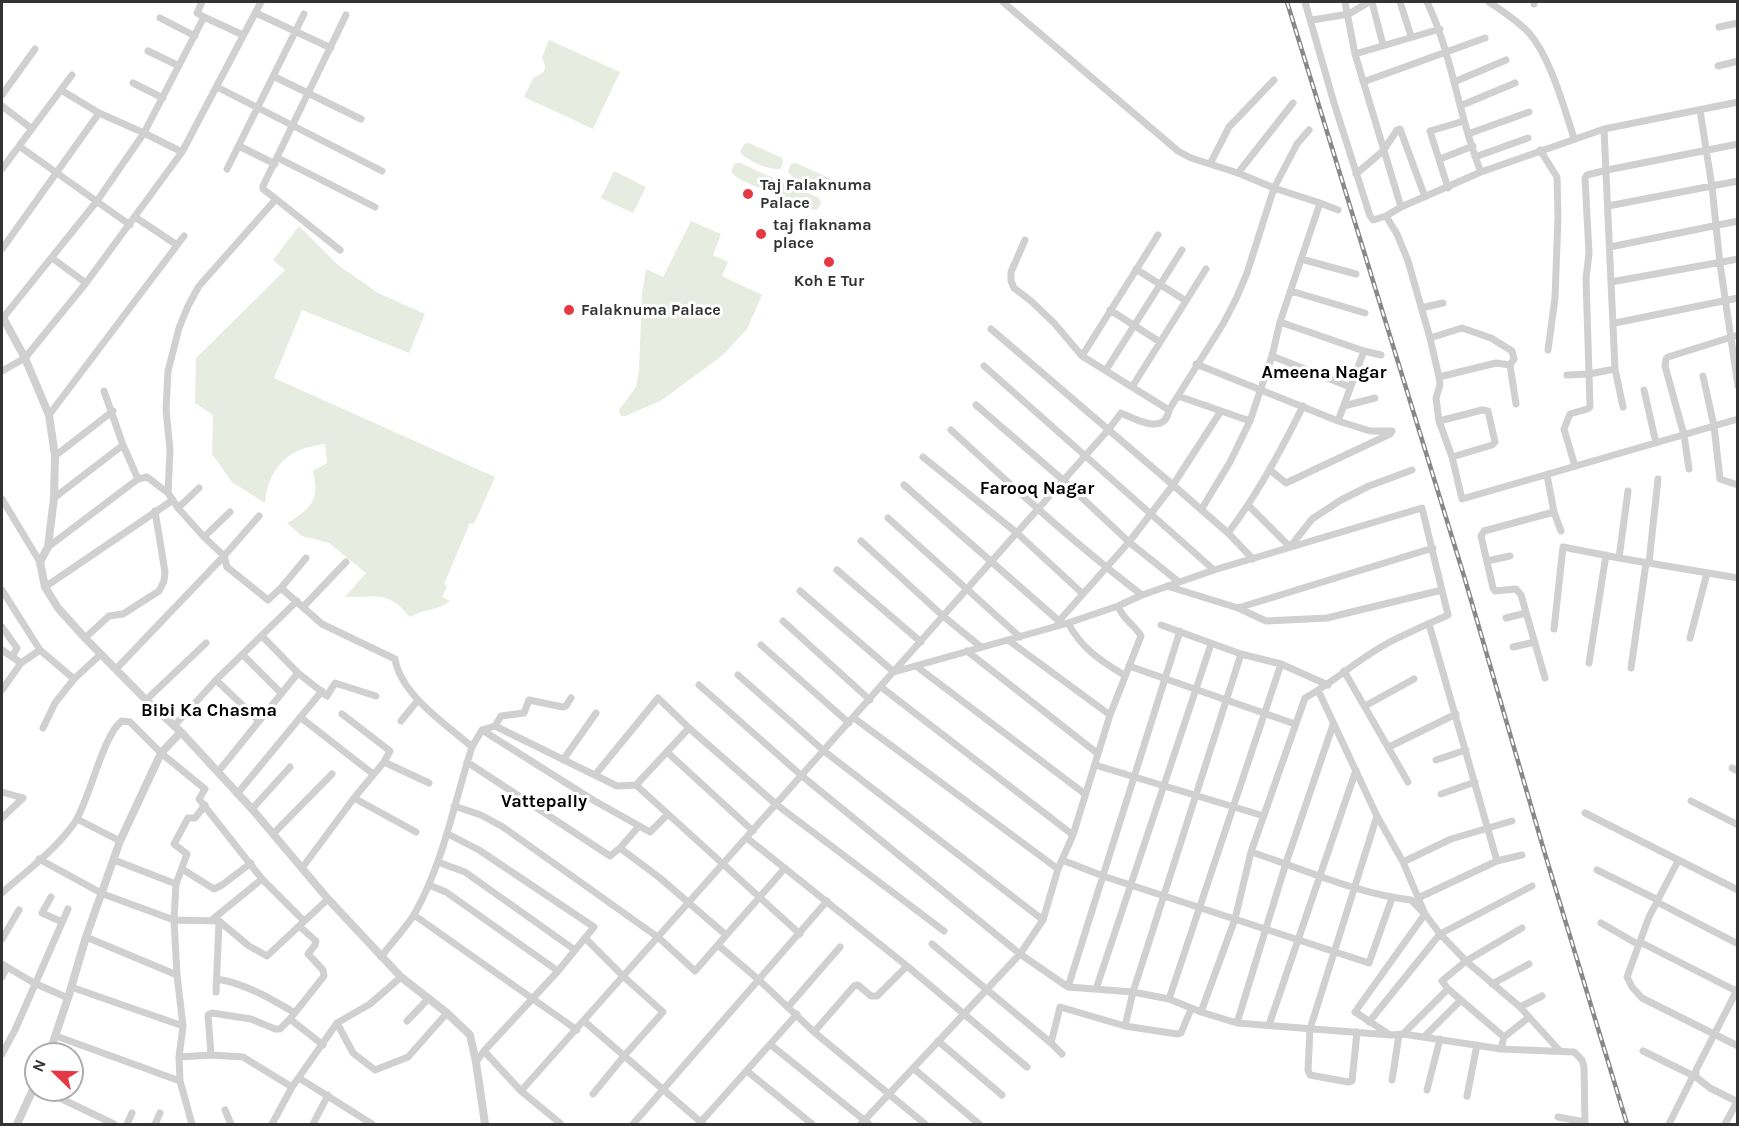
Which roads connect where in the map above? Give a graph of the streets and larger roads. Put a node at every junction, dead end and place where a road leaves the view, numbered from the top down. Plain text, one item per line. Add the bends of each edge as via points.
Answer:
1 (202, 2) edge
2 (261, 2) edge
3 (1003, 2) edge
4 (1305, 2) edge
5 (1345, 2) edge
6 (1370, 2) edge
7 (1400, 2) edge
8 (1427, 2) edge
9 (1489, 2) edge
10 (256, 13) junction
11 (303, 14) dead end
12 (1349, 14) junction
13 (346, 15) dead end
14 (204, 17) junction
15 (160, 18) dead end
16 (1312, 20) junction
17 (1737, 23) edge
18 (1719, 27) dead end
19 (1440, 29) junction
20 (295, 31) junction
21 (243, 35) junction
22 (195, 36) junction
23 (1411, 36) junction
24 (1485, 38) dead end
25 (1383, 45) junction
26 (331, 48) junction
27 (35, 49) dead end
28 (148, 51) dead end
29 (1447, 53) junction
30 (1355, 54) junction
31 (1506, 60) dead end
32 (1737, 61) edge
33 (179, 66) junction
34 (1718, 66) dead end
35 (72, 75) dead end
36 (273, 76) junction
37 (1274, 80) dead end
38 (1364, 82) junction
39 (1454, 82) junction
40 (133, 83) dead end
41 (1515, 83) dead end
42 (216, 87) junction
43 (61, 90) junction
44 (309, 93) junction
45 (2, 95) edge
46 (163, 98) junction
47 (1737, 102) edge
48 (1293, 103) dead end
49 (2, 106) edge
50 (1460, 106) junction
51 (258, 108) junction
52 (1700, 110) junction
53 (1529, 112) dead end
54 (99, 113) junction
55 (361, 119) dead end
56 (1464, 121) junction
57 (293, 125) junction
58 (31, 128) junction
59 (1604, 129) junction
60 (1309, 130) dead end
61 (144, 133) junction
62 (1468, 134) junction
63 (1528, 138) dead end
64 (1574, 138) junction
65 (1737, 144) edge
66 (19, 146) junction
67 (239, 146) junction
68 (1473, 146) junction
69 (1706, 149) junction
70 (1540, 150) junction
71 (1383, 151) junction
72 (182, 152) junction
73 (1475, 157) junction
74 (1440, 159) junction
75 (276, 161) junction
76 (1210, 164) junction
77 (2, 169) edge
78 (227, 169) dead end
79 (1607, 170) junction
80 (382, 171) dead end
81 (55, 172) junction
82 (1481, 172) junction
83 (1238, 173) junction
84 (1356, 174) junction
85 (1737, 181) edge
86 (1712, 186) junction
87 (1274, 188) junction
88 (1448, 188) junction
89 (1425, 197) junction
90 (276, 199) junction
91 (97, 201) junction
92 (1320, 203) junction
93 (1608, 206) junction
94 (375, 207) dead end
95 (1401, 207) junction
96 (1338, 210) dead end
97 (1386, 216) junction
98 (135, 217) junction
99 (1737, 221) edge
100 (130, 225) junction
101 (1716, 226) junction
102 (1158, 235) dead end
103 (184, 236) dead end
104 (1024, 240) dead end
105 (177, 245) junction
106 (1610, 248) junction
107 (2, 249) edge
108 (340, 250) dead end
109 (1182, 250) dead end
110 (52, 258) junction
111 (1301, 258) junction
112 (1737, 260) edge
113 (1720, 264) junction
114 (1136, 269) junction
115 (1206, 269) dead end
116 (1356, 274) dead end
117 (1611, 282) junction
118 (86, 283) junction
119 (1160, 285) junction
120 (1291, 291) junction
121 (1737, 298) edge
122 (1726, 300) junction
123 (1186, 301) junction
124 (1443, 303) dead end
125 (1421, 308) junction
126 (1110, 310) junction
127 (1365, 313) dead end
128 (2, 317) edge
129 (1280, 322) junction
130 (1615, 323) junction
131 (1134, 325) junction
132 (991, 329) dead end
133 (1734, 336) edge
134 (1430, 338) junction
135 (1160, 342) junction
136 (1548, 350) dead end
137 (1364, 351) junction
138 (1381, 354) dead end
139 (1082, 356) junction
140 (1272, 356) junction
141 (25, 358) junction
142 (1196, 364) junction
143 (1510, 364) junction
144 (984, 366) dead end
145 (1616, 369) junction
146 (1106, 370) junction
147 (2, 371) edge
148 (1589, 374) junction
149 (1567, 375) dead end
150 (1703, 376) dead end
151 (1439, 377) junction
152 (1737, 386) edge
153 (1132, 387) junction
154 (1350, 387) junction
155 (1261, 389) junction
156 (1644, 390) dead end
157 (104, 391) dead end
158 (1178, 396) junction
159 (1375, 398) dead end
160 (1516, 404) dead end
161 (976, 405) dead end
162 (1303, 406) junction
163 (1344, 406) junction
164 (1623, 407) dead end
165 (1168, 410) junction
166 (113, 411) junction
167 (1221, 411) junction
168 (49, 415) junction
169 (1737, 419) edge
170 (1250, 421) junction
171 (1338, 421) junction
172 (1439, 421) junction
173 (1714, 426) junction
174 (1109, 429) junction
175 (951, 430) dead end
176 (1684, 435) junction
177 (1656, 443) junction
178 (123, 445) junction
179 (1086, 455) junction
180 (55, 456) junction
181 (923, 457) dead end
182 (1452, 457) junction
183 (1575, 466) junction
184 (1689, 469) dead end
185 (1270, 470) junction
186 (1412, 470) dead end
187 (1547, 476) junction
188 (138, 479) junction
189 (1658, 479) dead end
190 (1063, 480) junction
191 (904, 485) dead end
192 (1173, 485) junction
193 (1737, 485) edge
194 (199, 488) dead end
195 (1628, 491) dead end
196 (171, 497) junction
197 (54, 498) junction
198 (2, 499) edge
199 (1250, 506) junction
200 (178, 508) junction
201 (1038, 509) junction
202 (1201, 510) junction
203 (155, 511) junction
204 (230, 512) dead end
205 (1554, 512) junction
206 (1150, 513) junction
207 (259, 516) dead end
208 (888, 518) dead end
209 (1561, 531) dead end
210 (1017, 533) junction
211 (1228, 533) junction
212 (204, 537) junction
213 (861, 541) dead end
214 (1129, 542) junction
215 (1290, 547) junction
216 (48, 548) junction
217 (1433, 548) junction
218 (1606, 555) junction
219 (224, 556) junction
220 (1510, 556) dead end
221 (306, 558) dead end
222 (1619, 558) junction
223 (1253, 559) junction
224 (1487, 561) junction
225 (40, 562) junction
226 (346, 562) dead end
227 (990, 563) junction
228 (1648, 563) junction
229 (1106, 567) junction
230 (837, 570) dead end
231 (1214, 570) junction
232 (1707, 573) junction
233 (1737, 578) edge
234 (1179, 582) junction
235 (1167, 586) junction
236 (45, 587) junction
237 (281, 588) junction
238 (2, 590) edge
239 (966, 590) junction
240 (1442, 590) junction
241 (800, 591) dead end
242 (1083, 594) junction
243 (1142, 595) junction
244 (300, 604) junction
245 (1118, 606) junction
246 (1238, 608) junction
247 (1526, 613) junction
248 (943, 616) junction
249 (1506, 618) dead end
250 (783, 621) dead end
251 (1068, 623) junction
252 (1058, 624) junction
253 (1429, 624) junction
254 (1161, 625) dead end
255 (2, 627) edge
256 (1554, 629) dead end
257 (1180, 631) junction
258 (262, 636) junction
259 (1020, 637) junction
260 (86, 638) junction
261 (1690, 638) dead end
262 (1008, 640) junction
263 (921, 642) junction
264 (1534, 642) junction
265 (206, 643) dead end
266 (1211, 644) junction
267 (761, 645) dead end
268 (981, 647) junction
269 (1513, 647) dead end
270 (40, 650) junction
271 (967, 651) junction
272 (2, 652) edge
273 (101, 654) junction
274 (1240, 654) junction
275 (243, 655) junction
276 (12, 657) junction
277 (21, 663) junction
278 (1589, 663) dead end
279 (1281, 664) junction
280 (916, 666) junction
281 (1129, 666) junction
282 (1631, 668) dead end
283 (117, 669) junction
284 (1344, 671) junction
285 (894, 672) junction
286 (298, 673) junction
287 (738, 675) dead end
288 (1124, 675) junction
289 (1164, 678) junction
290 (1545, 678) dead end
291 (74, 679) junction
292 (1414, 679) dead end
293 (216, 680) junction
294 (699, 685) dead end
295 (1328, 685) junction
296 (881, 687) junction
297 (2, 690) edge
298 (1195, 690) junction
299 (1318, 690) junction
300 (322, 691) junction
301 (281, 693) junction
302 (376, 696) dead end
303 (571, 698) dead end
304 (1227, 699) junction
305 (146, 700) junction
306 (418, 700) junction
307 (870, 700) junction
308 (1365, 706) junction
309 (1265, 712) junction
310 (596, 713) dead end
311 (342, 714) dead end
312 (1456, 714) junction
313 (1110, 715) junction
314 (300, 717) junction
315 (851, 720) junction
316 (259, 721) junction
317 (401, 721) dead end
318 (1295, 724) junction
319 (1333, 725) junction
320 (495, 726) junction
321 (43, 728) dead end
322 (689, 728) junction
323 (177, 729) junction
324 (482, 730) junction
325 (472, 747) junction
326 (1389, 747) junction
327 (1466, 750) junction
328 (824, 751) junction
329 (667, 752) junction
330 (161, 753) junction
331 (1097, 753) junction
332 (564, 760) junction
333 (1436, 760) dead end
334 (384, 762) junction
335 (467, 762) junction
336 (1095, 765) junction
337 (290, 768) dead end
338 (1356, 770) junction
339 (218, 772) junction
340 (332, 774) dead end
341 (373, 774) junction
342 (595, 775) junction
343 (802, 776) junction
344 (1134, 777) junction
345 (1408, 782) dead end
346 (1475, 782) junction
347 (429, 783) dead end
348 (636, 785) junction
349 (1164, 786) junction
350 (2, 792) edge
351 (237, 794) junction
352 (1085, 794) junction
353 (1441, 794) dead end
354 (1196, 796) junction
355 (354, 798) junction
356 (1691, 801) dead end
357 (205, 805) junction
358 (777, 805) junction
359 (454, 806) junction
360 (1233, 807) junction
361 (252, 810) junction
362 (1585, 813) dead end
363 (667, 815) junction
364 (1264, 816) junction
365 (1377, 816) junction
366 (2, 818) edge
367 (77, 819) junction
368 (1512, 821) dead end
369 (1737, 825) edge
370 (639, 826) junction
371 (1487, 828) junction
372 (753, 831) junction
373 (416, 832) dead end
374 (273, 834) junction
375 (448, 834) junction
376 (1073, 835) junction
377 (747, 838) junction
378 (120, 841) junction
379 (620, 848) junction
380 (1251, 852) junction
381 (1522, 855) dead end
382 (39, 859) junction
383 (114, 860) junction
384 (1062, 860) junction
385 (1497, 861) junction
386 (1678, 861) junction
387 (438, 862) junction
388 (1403, 862) junction
389 (250, 863) junction
390 (1286, 863) junction
391 (724, 864) junction
392 (302, 868) junction
393 (785, 868) junction
394 (182, 869) junction
395 (1058, 869) junction
396 (1597, 870) dead end
397 (1319, 875) junction
398 (1103, 876) junction
399 (262, 879) junction
400 (176, 884) junction
401 (429, 885) junction
402 (1130, 885) junction
403 (1532, 886) dead end
404 (1355, 887) junction
405 (1737, 891) edge
406 (2, 893) edge
407 (102, 894) junction
408 (1163, 896) junction
409 (51, 897) dead end
410 (758, 897) junction
411 (1392, 898) junction
412 (1418, 898) junction
413 (328, 899) junction
414 (827, 901) junction
415 (1658, 901) junction
416 (690, 903) junction
417 (1199, 908) junction
418 (68, 909) dead end
419 (19, 910) dead end
420 (414, 915) junction
421 (1425, 915) junction
422 (1235, 919) junction
423 (174, 920) junction
424 (216, 920) junction
425 (1043, 920) junction
426 (62, 922) junction
427 (1601, 923) dead end
428 (302, 924) junction
429 (1522, 928) dead end
430 (1266, 930) junction
431 (944, 931) dead end
432 (800, 934) junction
433 (1440, 934) junction
434 (726, 935) junction
435 (86, 937) junction
436 (585, 938) junction
437 (659, 938) junction
438 (2, 939) edge
439 (1297, 939) junction
440 (932, 944) dead end
441 (1640, 944) junction
442 (1737, 944) edge
443 (718, 945) junction
444 (840, 947) dead end
445 (575, 950) junction
446 (1334, 951) junction
447 (1020, 954) junction
448 (381, 957) junction
449 (1466, 961) junction
450 (1529, 964) dead end
451 (4, 966) edge
452 (907, 966) junction
453 (558, 971) junction
454 (177, 975) junction
455 (2, 977) edge
456 (400, 977) junction
457 (624, 977) junction
458 (217, 980) junction
459 (759, 980) junction
460 (34, 983) junction
461 (1492, 984) junction
462 (71, 987) junction
463 (1068, 987) junction
464 (1096, 988) junction
465 (1448, 988) junction
466 (986, 989) junction
467 (1737, 990) edge
468 (216, 992) dead end
469 (1133, 992) junction
470 (1542, 996) dead end
471 (68, 998) junction
472 (429, 999) junction
473 (1169, 999) junction
474 (532, 1000) junction
475 (1461, 1000) junction
476 (788, 1007) junction
477 (1520, 1007) junction
478 (1191, 1009) junction
479 (1201, 1012) junction
480 (447, 1013) junction
481 (797, 1014) junction
482 (963, 1014) junction
483 (292, 1016) junction
484 (1528, 1018) junction
485 (407, 1022) dead end
486 (585, 1022) junction
487 (1370, 1022) junction
488 (337, 1023) junction
489 (1237, 1023) junction
490 (1269, 1025) junction
491 (183, 1026) junction
492 (1125, 1026) junction
493 (1310, 1029) junction
494 (577, 1030) junction
495 (814, 1032) junction
496 (1357, 1032) junction
497 (1714, 1034) junction
498 (1390, 1035) junction
499 (1401, 1035) junction
500 (56, 1036) junction
501 (1424, 1037) junction
502 (1504, 1037) junction
503 (1440, 1039) junction
504 (938, 1041) junction
505 (54, 1042) edge
506 (1051, 1042) junction
507 (323, 1045) junction
508 (771, 1045) junction
509 (1477, 1045) junction
510 (1737, 1046) edge
511 (1501, 1049) junction
512 (1559, 1050) junction
513 (483, 1051) junction
514 (1643, 1051) dead end
515 (2, 1054) edge
516 (1062, 1054) dead end
517 (211, 1055) junction
518 (624, 1056) junction
519 (179, 1057) junction
520 (476, 1062) junction
521 (1027, 1067) dead end
522 (913, 1068) junction
523 (747, 1071) junction
524 (1694, 1077) junction
525 (299, 1078) junction
526 (1392, 1080) dead end
527 (180, 1081) junction
528 (292, 1087) junction
529 (1427, 1090) dead end
530 (521, 1091) junction
531 (664, 1091) junction
532 (890, 1093) junction
533 (593, 1094) dead end
534 (328, 1095) junction
535 (1002, 1095) dead end
536 (1467, 1096) dead end
537 (29, 1102) edge
538 (67, 1102) edge
539 (1737, 1102) edge
540 (225, 1110) dead end
541 (132, 1113) dead end
542 (160, 1113) dead end
543 (1558, 1118) dead end
544 (865, 1123) edge
545 (272, 1124) edge
546 (486, 1124) edge
547 (701, 1124) edge
548 (1585, 1124) edge
549 (17, 1125) edge
550 (114, 1125) edge
551 (127, 1125) edge
552 (155, 1125) edge
553 (192, 1125) edge
554 (231, 1125) edge
555 (313, 1125) edge
556 (372, 1125) edge
557 (561, 1125) edge
558 (633, 1125) edge
559 (812, 1125) edge
560 (925, 1125) edge
561 (979, 1125) edge
562 (1669, 1125) edge
563 (1725, 1125) edge

1 - 14 street via 197,13
2 - 10 street
3 - 76 street via 1178,151
4 - 16 street
5 - 12 street
6 - 12 street
6 - 25 street
7 - 23 street
8 - 19 street
9 - 64 street via 1538,44
10 - 20 street
10 - 21 street
11 - 20 street
12 - 16 street
12 - 30 street
13 - 26 street
14 - 21 street
14 - 22 street
15 - 22 street
16 - 84 street
17 - 18 street
19 - 23 street
19 - 29 street
20 - 26 street
20 - 36 street
21 - 42 street
22 - 33 street
23 - 25 street
24 - 29 street
25 - 30 street
26 - 44 street
27 - 45 street
28 - 33 street
29 - 38 street
29 - 39 street
30 - 38 street
31 - 39 street
32 - 34 street
33 - 46 street
35 - 43 street
36 - 44 street
36 - 51 street
37 - 76 street via 1229,126
38 - 71 street
39 - 50 street
40 - 46 street
41 - 50 street
42 - 51 street
42 - 72 street
43 - 54 street
43 - 58 street
44 - 55 street
44 - 57 street
46 - 61 street
47 - 52 street
48 - 83 street
49 - 58 street
50 - 56 street
51 - 57 street
51 - 67 street
52 - 59 street
52 - 69 street
53 - 62 street
54 - 61 street
54 - 81 street
56 - 62 street
56 - 74 street via 1430,131
57 - 75 street
57 - 80 street
58 - 66 street
59 - 64 street
59 - 79 street
60 - 87 street via 1297,144
61 - 72 street
61 - 91 street
62 - 68 street
63 - 73 street
64 - 70 street
65 - 69 street
66 - 77 street
66 - 81 street
67 - 75 street
67 - 78 street
68 - 73 street
68 - 74 street
69 - 79 street
69 - 86 street
70 - 82 street
70 - 136 street via 1557,177 1555,298
71 - 84 street
71 - 89 street via 1396,130 1401,130
71 - 95 street
72 - 98 street
73 - 82 street
74 - 88 street
75 - 90 street via 263,188
75 - 94 street
76 - 83 street
79 - 93 street
79 - 148 street via 1587,175 1584,181 1589,253
81 - 91 street
81 - 107 street
82 - 88 street
83 - 87 street
84 - 97 street via 1371,218
85 - 86 street
86 - 93 street
86 - 101 street
87 - 92 street
87 - 142 street via 1236,299
88 - 89 street
89 - 95 street
90 - 108 street
90 - 196 street via 199,286 179,328 168,371 166,410
91 - 100 street
91 - 110 street
92 - 96 street
92 - 111 street
93 - 106 street
95 - 97 street
97 - 125 street via 1408,261
98 - 100 street
98 - 105 street
99 - 101 street
100 - 118 street
101 - 106 street
101 - 113 street
102 - 114 street
103 - 105 street
104 - 139 street via 1011,272 1014,288 1054,323
105 - 168 street
106 - 117 street
109 - 119 street
110 - 118 street
110 - 128 street
111 - 116 street
111 - 120 street
112 - 113 street
113 - 117 street
113 - 122 street
114 - 119 street
114 - 126 street
115 - 123 street
117 - 130 street
118 - 141 street
119 - 123 street
119 - 131 street
120 - 127 street
120 - 129 street
121 - 122 street
122 - 130 street
122 - 133 street
123 - 135 street
124 - 125 street
125 - 134 street
126 - 131 street
126 - 139 street
128 - 141 street
129 - 137 street
129 - 140 street
130 - 145 street
131 - 135 street
131 - 146 street
132 - 174 street
133 - 152 street
133 - 176 street via 1666,359
134 - 143 street via 1456,328 1470,330 1512,351 1514,358
134 - 151 street
135 - 153 street
137 - 138 street
137 - 154 street
139 - 146 street
140 - 154 street
140 - 155 street
141 - 147 street
141 - 168 street
142 - 155 street
142 - 158 street
143 - 151 street via 1496,363
143 - 160 street
144 - 179 street
145 - 148 street
145 - 164 street
146 - 153 street
148 - 149 street
148 - 183 street via 1590,406 1570,414 1564,429
150 - 173 street
151 - 172 street
153 - 165 street
154 - 163 street
155 - 162 street
155 - 170 street
156 - 177 street
157 - 166 street
158 - 165 street
158 - 167 street
159 - 163 street
161 - 190 street
162 - 171 street
162 - 185 street
163 - 171 street
165 - 174 street via 1168,416 1155,424 1144,424 1120,413
166 - 178 street
166 - 180 street
167 - 170 street
167 - 192 street
168 - 180 street
169 - 173 street
170 - 202 street
171 - 185 street via 1370,431 1392,432 1286,483
172 - 182 street
172 - 182 street via 1488,411 1495,438 1492,445
173 - 176 street
173 - 193 street via 1720,479
174 - 179 street
174 - 192 street
175 - 201 street
176 - 177 street
176 - 184 street
177 - 183 street
178 - 188 street
178 - 197 street
179 - 190 street
179 - 206 street
180 - 197 street
181 - 210 street
182 - 187 street via 1462,499
183 - 187 street
185 - 199 street
186 - 215 street via 1341,500 1312,519
187 - 205 street
188 - 196 street via 147,477
188 - 216 street
189 - 228 street
190 - 201 street
190 - 214 street
191 - 227 street
192 - 202 street
192 - 206 street
194 - 200 street
195 - 222 street
196 - 200 street
196 - 203 street
197 - 216 street
198 - 225 street
199 - 211 street
199 - 215 street
200 - 212 street
201 - 210 street
201 - 229 street
202 - 211 street
203 - 236 street
203 - 260 street via 164,582 159,591 123,614 109,616
204 - 212 street
205 - 209 street
205 - 224 street via 1482,533
206 - 214 street
206 - 231 street
207 - 219 street
208 - 239 street
210 - 227 street
210 - 242 street
211 - 223 street
212 - 219 street
213 - 248 street
214 - 229 street
214 - 234 street
215 - 217 street via 1422,508
215 - 223 street
216 - 225 street
217 - 240 street
217 - 246 street
218 - 222 street
218 - 256 street via 1563,547
218 - 278 street
219 - 237 street via 227,567 268,600
219 - 283 street
220 - 224 street
221 - 237 street
222 - 228 street
223 - 231 street
224 - 247 street via 1495,591 1519,591
225 - 236 street
226 - 244 street
227 - 239 street
227 - 252 street
228 - 232 street
228 - 282 street
229 - 242 street
229 - 243 street
230 - 263 street
231 - 234 street
232 - 233 street
232 - 261 street
234 - 235 street
235 - 243 street
235 - 246 street
236 - 260 street via 58,608
237 - 244 street
238 - 270 street
239 - 248 street
239 - 259 street
240 - 246 street via 1327,618 1266,621
240 - 253 street via 1448,615
241 - 285 street
242 - 252 street
243 - 245 street
244 - 258 street
244 - 306 street via 322,624 394,659 404,685
245 - 251 street
245 - 281 street via 1141,636
247 - 249 street
247 - 264 street
248 - 263 street
248 - 268 street
250 - 307 street
251 - 252 street
251 - 288 street via 1083,646
252 - 259 street
253 - 284 street
253 - 312 street
254 - 257 street
255 - 276 street via 16,648
257 - 266 street
257 - 289 street
258 - 275 street
258 - 286 street
259 - 262 street
260 - 273 street
262 - 268 street
262 - 313 street
263 - 285 street
264 - 269 street
264 - 290 street
265 - 305 street
266 - 274 street
266 - 298 street
267 - 315 street
268 - 271 street
270 - 277 street
270 - 291 street
271 - 280 street
271 - 331 street
272 - 276 street
273 - 283 street
273 - 291 street
274 - 279 street
274 - 304 street
275 - 293 street
275 - 301 street
276 - 277 street
277 - 297 street
279 - 295 street
279 - 309 street
280 - 285 street
280 - 352 street
281 - 288 street
281 - 289 street
283 - 305 street
284 - 295 street
284 - 308 street
285 - 296 street
286 - 300 street
286 - 301 street
287 - 328 street
288 - 313 street
289 - 298 street
289 - 344 street
291 - 321 street via 55,703
292 - 308 street
293 - 316 street
293 - 323 street
294 - 343 street
295 - 299 street
296 - 307 street
296 - 376 street
298 - 304 street
298 - 349 street
299 - 318 street via 1305,698
299 - 319 street
300 - 302 street via 327,696 335,683
300 - 314 street
301 - 316 street
303 - 320 street via 563,707 529,700 524,713 501,716
304 - 309 street
304 - 354 street
305 - 323 street
306 - 317 street
306 - 325 street
307 - 315 street
308 - 326 street
309 - 318 street
309 - 360 street
310 - 332 street
311 - 334 street via 390,751
312 - 326 street
312 - 327 street
313 - 331 street
314 - 341 street
314 - 351 street
315 - 328 street
315 - 395 street
316 - 339 street
318 - 364 street
319 - 338 street
319 - 390 street
320 - 324 street
320 - 332 street
322 - 329 street
322 - 342 street via 658,698
322 - 358 street
323 - 330 street
323 - 339 street
324 - 325 street
324 - 370 street
325 - 335 street
326 - 345 street
327 - 333 street
327 - 346 street
328 - 343 street
328 - 425 street
329 - 348 street
329 - 372 street
330 - 357 street via 205,789 199,799
330 - 367 street via 130,722 120,721
330 - 378 street
331 - 336 street
332 - 342 street
334 - 341 street
334 - 347 street
335 - 359 street
335 - 379 street via 610,856
336 - 344 street
336 - 352 street
337 - 361 street
338 - 365 street
338 - 397 street
339 - 351 street
340 - 374 street
341 - 355 street
342 - 348 street via 617,786
343 - 358 street
343 - 447 street
344 - 349 street
344 - 398 street
346 - 353 street
346 - 371 street
348 - 363 street
349 - 354 street
349 - 402 street
350 - 366 street via 23,798
351 - 361 street
352 - 376 street
354 - 360 street
354 - 408 street
355 - 373 street
355 - 392 street
356 - 369 street
357 - 389 street
357 - 394 street via 195,818 188,818 174,844 186,852
358 - 372 street
358 - 431 street
359 - 375 street
359 - 437 street via 503,827
360 - 364 street
360 - 417 street
361 - 374 street
362 - 386 street
363 - 370 street via 650,832
363 - 391 street
364 - 380 street
365 - 388 street
365 - 404 street
367 - 378 street
367 - 382 street via 64,838
368 - 371 street
370 - 379 street
371 - 385 street
371 - 388 street via 1451,839
372 - 377 street
374 - 392 street
375 - 387 street
375 - 436 street via 479,850 594,927
376 - 384 street
377 - 391 street
377 - 393 street
378 - 383 street
379 - 416 street
380 - 390 street
380 - 422 street
381 - 385 street
382 - 406 street
382 - 407 street
383 - 400 street
383 - 407 street
384 - 395 street
384 - 398 street
385 - 412 street
386 - 405 street
386 - 415 street
387 - 401 street
387 - 445 street via 465,873
388 - 412 street
389 - 394 street via 214,889
389 - 399 street
390 - 397 street
390 - 430 street
391 - 410 street
391 - 416 street
392 - 413 street
393 - 410 street
393 - 414 street
394 - 400 street
395 - 425 street
396 - 415 street
397 - 404 street
397 - 439 street
398 - 402 street
398 - 463 street
399 - 424 street
399 - 428 street
400 - 423 street
401 - 420 street
401 - 453 street via 446,892
402 - 408 street
402 - 464 street
403 - 433 street
404 - 411 street
404 - 446 street
407 - 423 street
407 - 435 street
408 - 417 street
408 - 469 street
409 - 426 street via 42,913
410 - 432 street
410 - 434 street
411 - 421 street via 1411,900
411 - 446 street via 1369,963
412 - 421 street
413 - 428 street
413 - 448 street
414 - 432 street
414 - 452 street
415 - 441 street
415 - 442 street
416 - 434 street
416 - 437 street
417 - 422 street
417 - 473 street
418 - 426 street
419 - 438 street
420 - 448 street
420 - 474 street
421 - 433 street
421 - 487 street via 1355,1012
422 - 430 street
422 - 479 street
423 - 424 street
423 - 454 street
424 - 428 street via 267,956
424 - 458 street
425 - 447 street
426 - 460 street
427 - 441 street
428 - 483 street via 316,941 308,954 324,973
429 - 449 street
430 - 439 street
430 - 489 street
432 - 459 street
433 - 449 street
433 - 487 street
434 - 443 street
435 - 454 street
435 - 462 street
436 - 445 street
436 - 457 street
437 - 443 street via 695,971
437 - 457 street
439 - 446 street
439 - 490 street
440 - 466 street
441 - 467 street
441 - 497 street via 1627,976 1632,987 1642,998
443 - 459 street
444 - 476 street
445 - 453 street
446 - 493 street
447 - 463 street
447 - 466 street
448 - 456 street
449 - 461 street
449 - 465 street via 1442,981
450 - 461 street
451 - 455 street
451 - 460 street
452 - 482 street
452 - 495 street via 877,996 854,986
453 - 474 street
454 - 491 street
456 - 472 street
456 - 488 street via 370,1004
457 - 486 street
457 - 518 street via 663,1012
458 - 468 street
458 - 483 street via 241,984 263,994
459 - 476 street
459 - 531 street
460 - 471 street
460 - 515 street
461 - 477 street
462 - 471 street
462 - 491 street
463 - 464 street
464 - 469 street
465 - 475 street
465 - 499 street
466 - 482 street
466 - 506 street
467 - 497 street
469 - 473 street
469 - 492 street
470 - 477 street
471 - 500 street
472 - 480 street
472 - 485 street
473 - 478 street
474 - 494 street
474 - 513 street
475 - 501 street
475 - 502 street
476 - 481 street
477 - 484 street
478 - 479 street
478 - 492 street via 1178,1034
479 - 489 street
480 - 488 street via 408,1057 375,1070 353,1053
480 - 520 street via 470,1035
481 - 495 street
481 - 508 street
482 - 504 street
482 - 521 street
483 - 507 street
483 - 517 street via 280,1029 275,1029 251,1019 209,1014
484 - 502 street
484 - 512 street
486 - 494 street
486 - 518 street
487 - 498 street
488 - 507 street
489 - 490 street
490 - 493 street
491 - 519 street
492 - 506 street via 1060,1007
493 - 496 street
493 - 496 street via 1310,1075 1348,1083 1353,1079
494 - 530 street
495 - 532 street
496 - 498 street
497 - 510 street
497 - 524 street
498 - 499 street
499 - 501 street
499 - 526 street
500 - 505 street
500 - 527 street
501 - 503 street
502 - 511 street
503 - 509 street
503 - 529 street
504 - 522 street
504 - 535 street
506 - 516 street
507 - 525 street
508 - 523 street
508 - 544 street
509 - 511 street
509 - 536 street
511 - 512 street
512 - 548 street via 1574,1052 1582,1060
513 - 520 street
513 - 530 street
514 - 524 street
517 - 519 street
517 - 528 street via 243,1057
518 - 531 street
518 - 533 street
519 - 527 street
520 - 546 street
522 - 532 street
522 - 561 street
523 - 547 street
523 - 559 street
524 - 539 street
524 - 562 street
525 - 528 street
525 - 534 street
527 - 553 street
528 - 545 street
530 - 557 street
531 - 547 street
531 - 558 street
532 - 544 street
532 - 560 street
534 - 555 street
534 - 556 street
537 - 549 street
538 - 550 street
539 - 563 street
540 - 554 street
541 - 551 street
542 - 552 street
543 - 548 street

